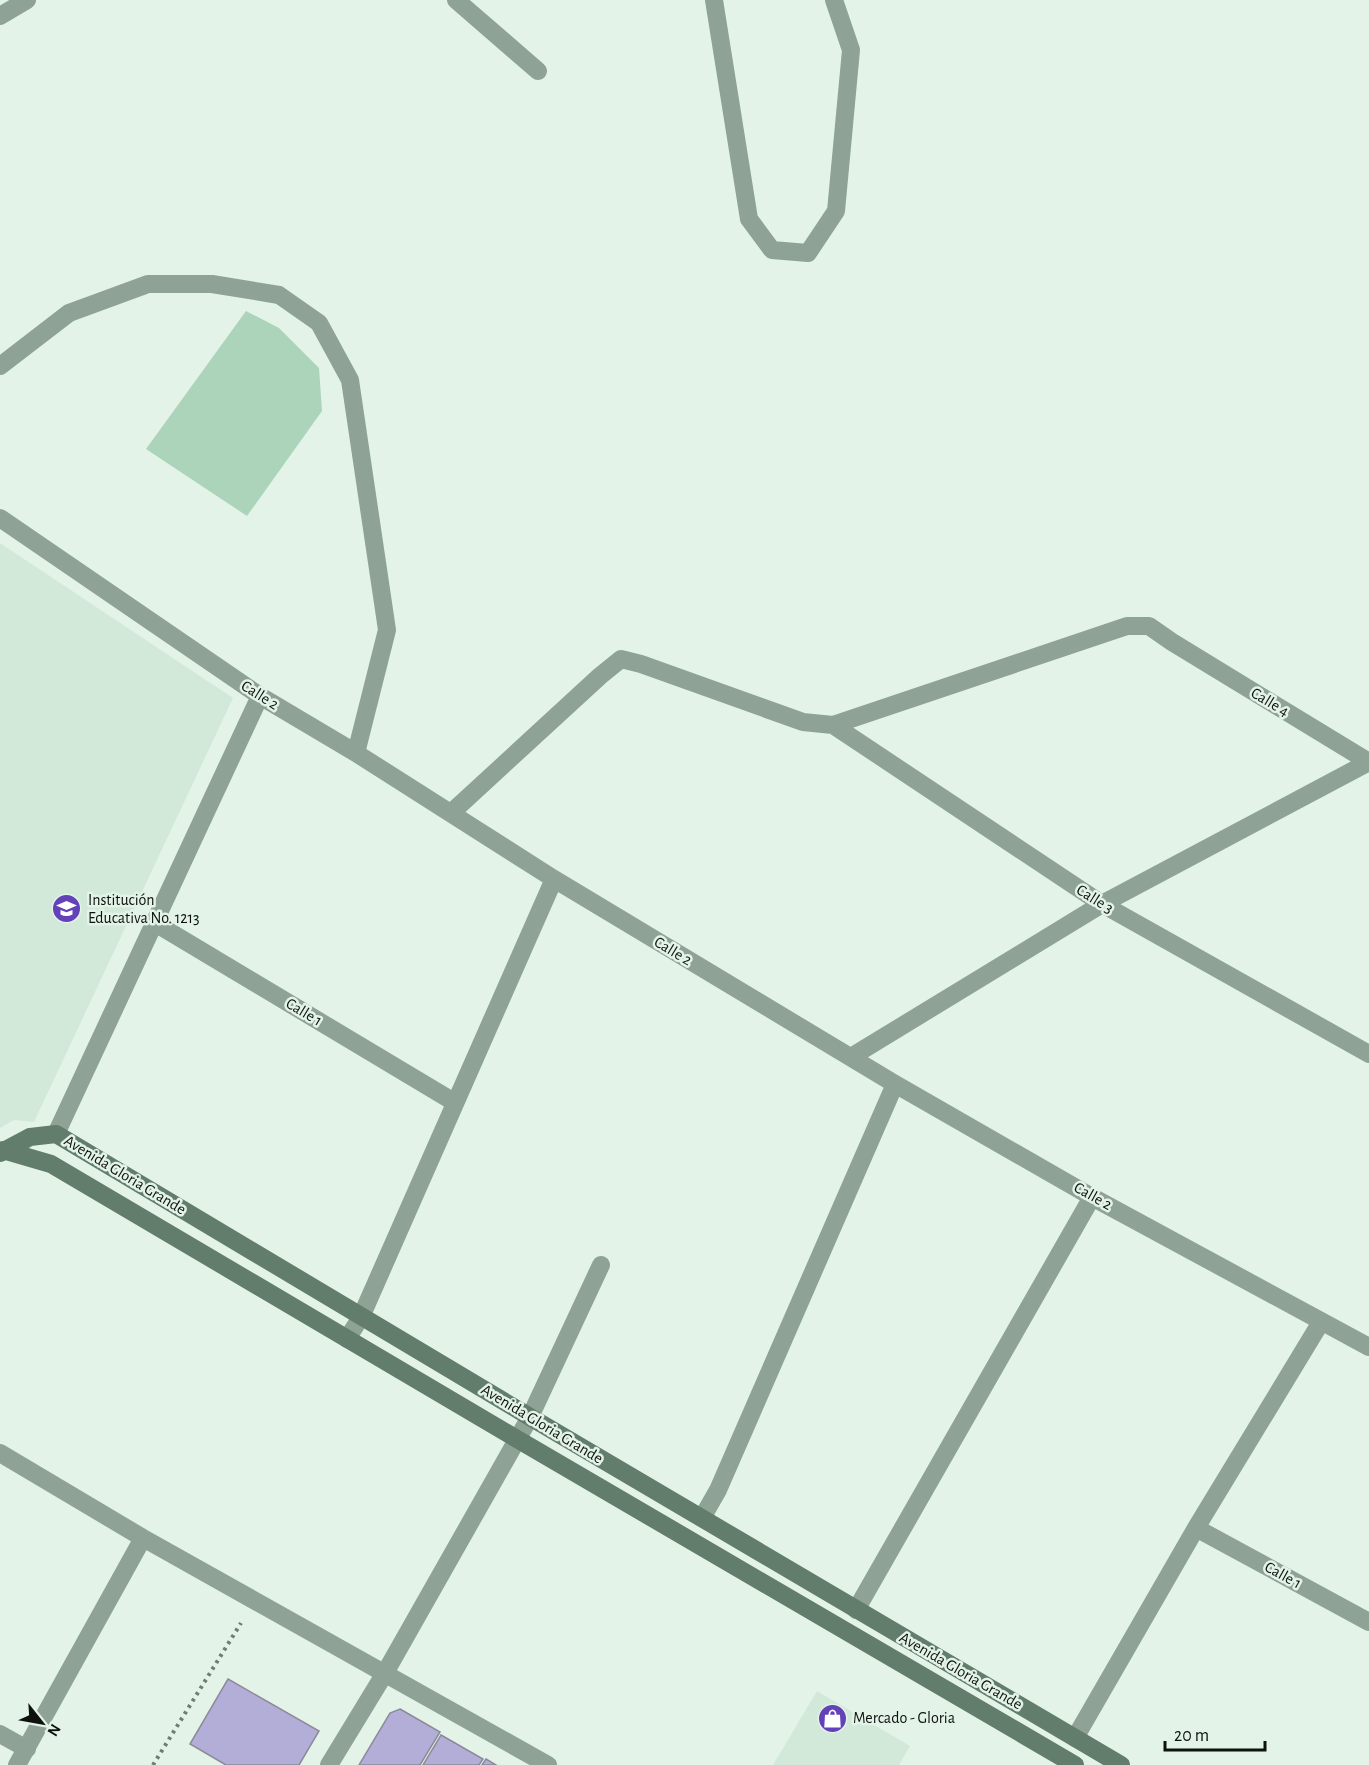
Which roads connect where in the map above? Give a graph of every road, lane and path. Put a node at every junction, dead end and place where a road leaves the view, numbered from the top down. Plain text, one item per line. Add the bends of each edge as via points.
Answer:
1 (27, 0) edge
2 (456, 0) edge
3 (714, 0) edge
4 (834, 0) edge
5 (0, 16) edge
6 (537, 71) dead end
7 (0, 366) edge
8 (0, 518) edge
9 (260, 696) junction
10 (833, 725) junction
11 (356, 753) junction
12 (1369, 762) edge
13 (451, 813) junction
14 (554, 879) junction
15 (1102, 904) junction
16 (155, 923) junction
17 (1369, 1054) edge
18 (851, 1057) junction
19 (895, 1084) junction
20 (454, 1102) junction
21 (56, 1134) junction
22 (2, 1152) edge
23 (1092, 1197) junction
24 (601, 1265) dead end
25 (361, 1317) junction
26 (1322, 1322) junction
27 (347, 1339) junction
28 (1369, 1347) edge
29 (530, 1417) junction
30 (517, 1439) junction
31 (0, 1453) edge
32 (702, 1518) junction
33 (1196, 1528) junction
34 (142, 1538) junction
35 (254, 1602) junction
36 (856, 1610) junction
37 (1369, 1622) edge
38 (385, 1673) junction
39 (0, 1734) edge
40 (1075, 1738) junction
41 (27, 1749) junction
42 (17, 1765) edge
43 (153, 1765) edge
44 (328, 1765) edge
45 (548, 1765) edge
46 (1075, 1765) edge
47 (1121, 1765) edge

1 - 5 street
2 - 6 street
3 - 4 street via 750,219 772,250 808,253 836,211 851,50
7 - 11 street via 69,313 148,284 212,284 279,295 319,323 350,380 387,630
8 - 9 street, Calle 2
9 - 11 street, Calle 2
9 - 16 street
10 - 12 street, Calle 4 via 1127,626 1149,626
10 - 13 street via 803,722 621,659
10 - 15 street, Calle 3
11 - 13 street, Calle 2
12 - 15 street
13 - 14 street, Calle 2
14 - 18 street, Calle 2
14 - 20 street
15 - 17 street, Calle 3
15 - 18 street
16 - 20 street, Calle 1
16 - 21 street
18 - 19 street, Calle 2
19 - 23 street, Calle 2
19 - 32 street via 718,1490
20 - 25 street
21 - 22 street, Avenida Gloria Grande via 30,1137
21 - 25 street, Avenida Gloria Grande
22 - 27 street, Avenida Gloria Grande via 51,1164
23 - 26 street, Calle 2
23 - 36 street
24 - 29 street
25 - 27 street
25 - 29 street, Avenida Gloria Grande
26 - 28 street, Calle 2
26 - 33 street
27 - 30 street, Avenida Gloria Grande
29 - 30 street
29 - 32 street, Avenida Gloria Grande
30 - 38 street
30 - 46 street, Avenida Gloria Grande
31 - 34 street
32 - 36 street, Avenida Gloria Grande
33 - 37 street, Calle 1
33 - 40 street
34 - 35 street
34 - 41 street
35 - 38 street
35 - 43 path
36 - 40 street, Avenida Gloria Grande
38 - 44 street
38 - 45 street
39 - 41 street
40 - 47 street, Avenida Gloria Grande
41 - 42 street

